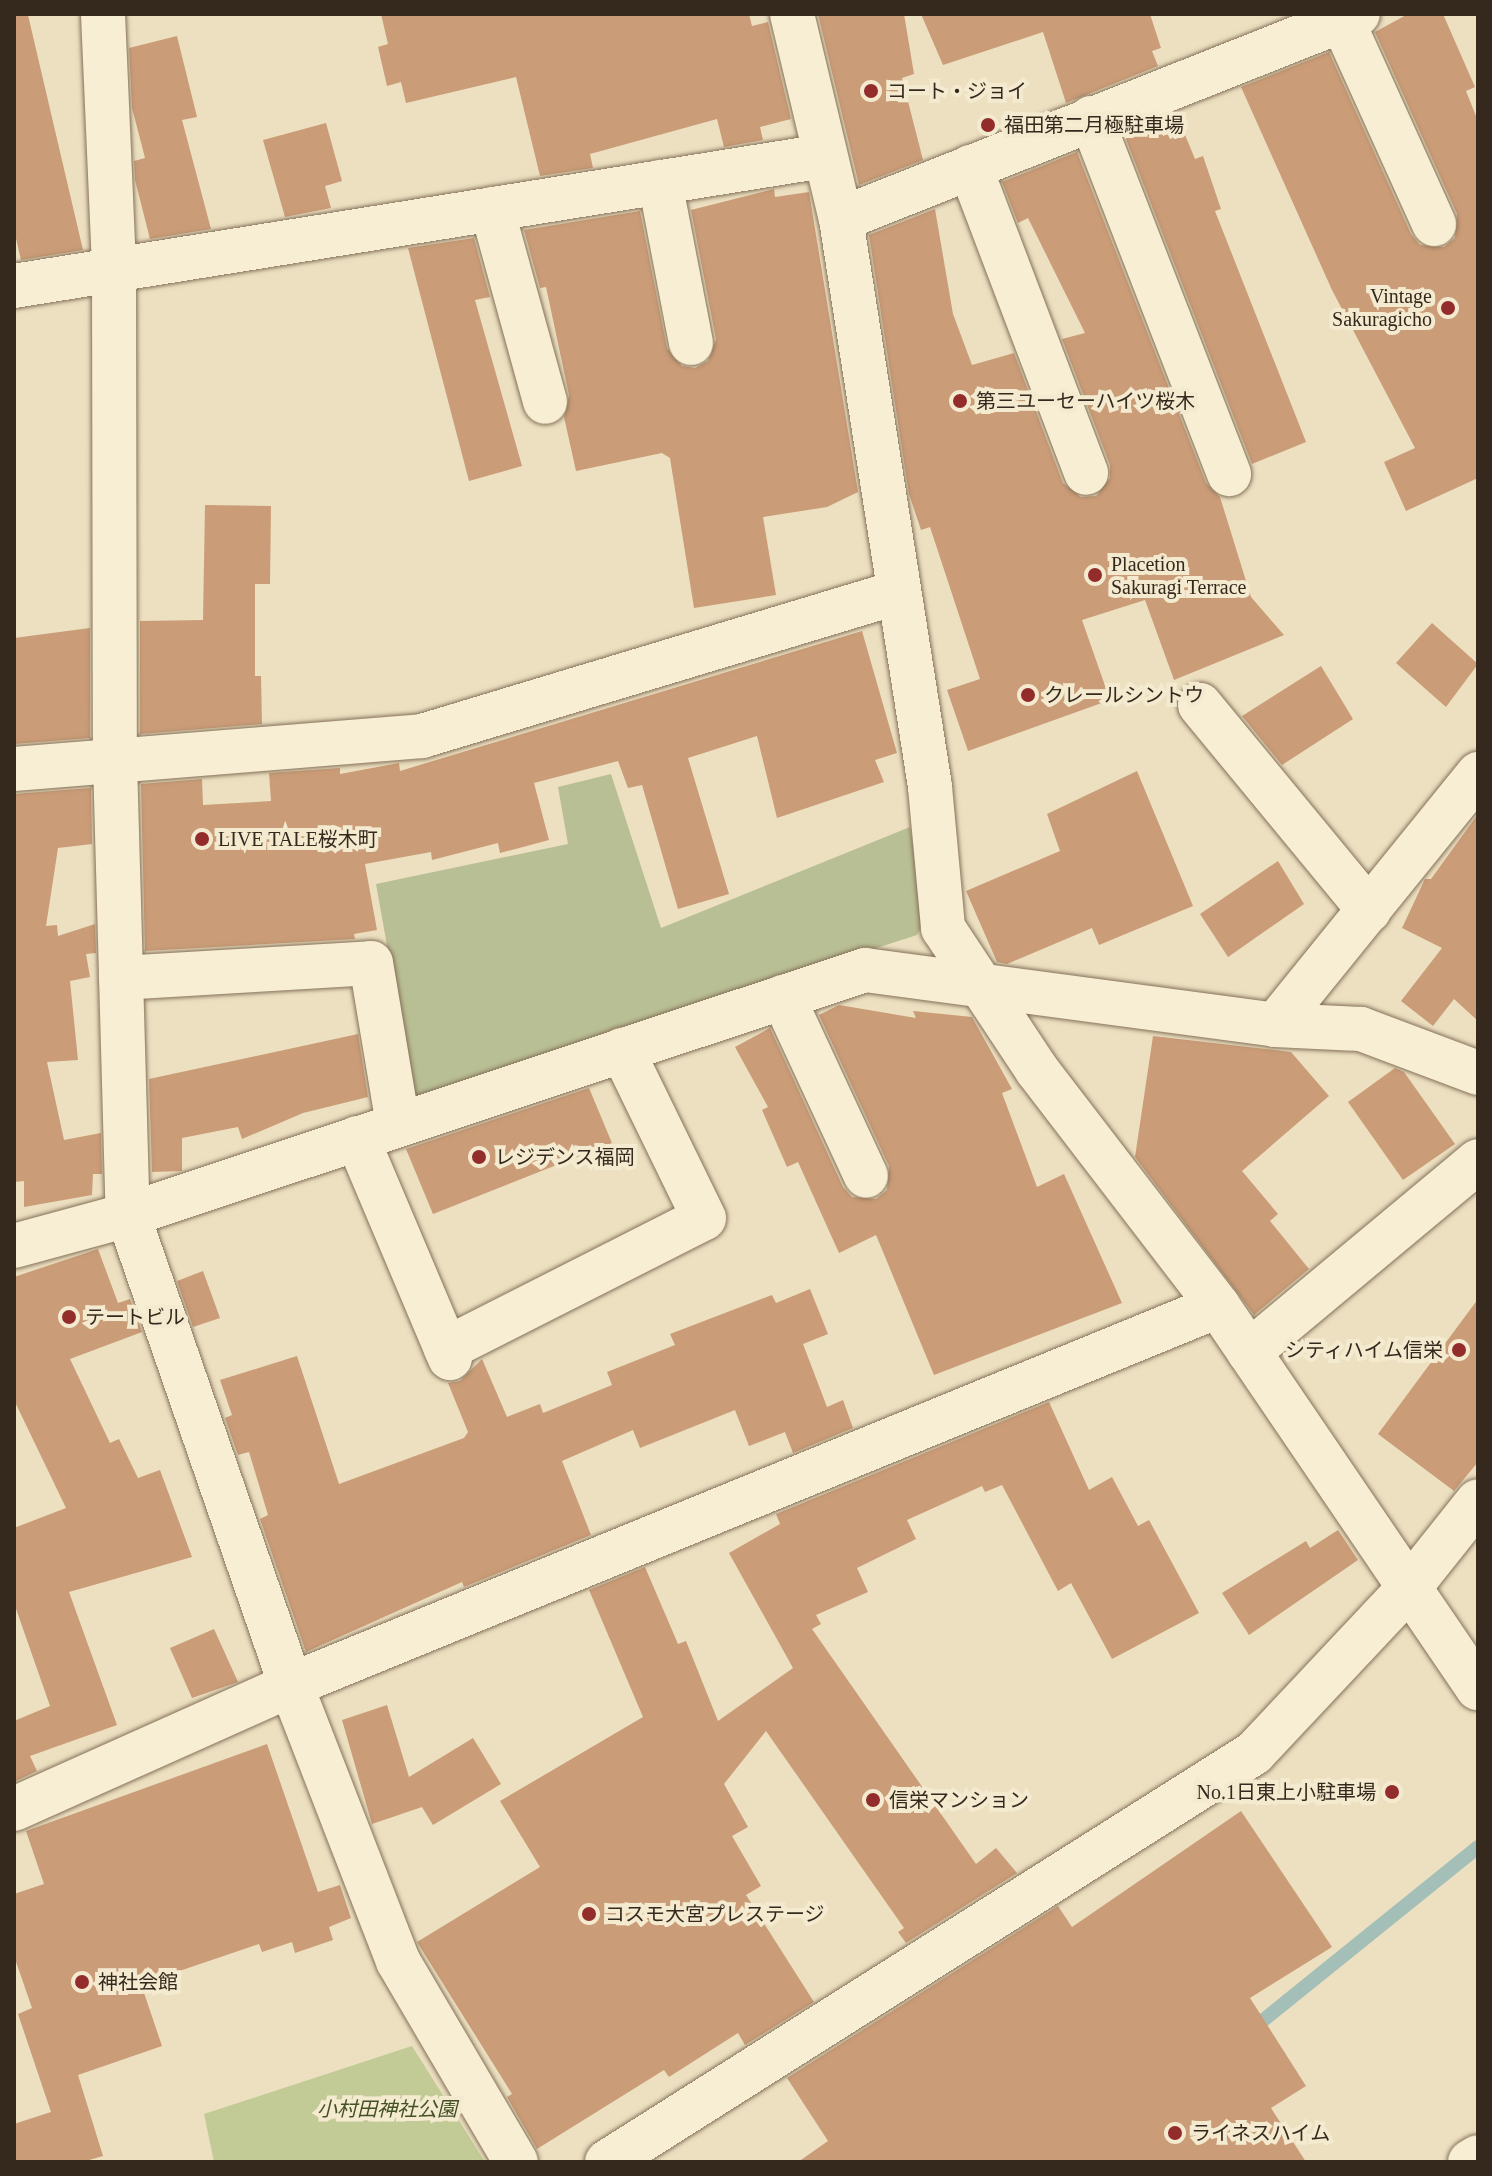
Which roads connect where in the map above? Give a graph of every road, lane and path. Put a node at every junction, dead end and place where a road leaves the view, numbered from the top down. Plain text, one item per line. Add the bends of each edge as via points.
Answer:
1 (103, 14) edge
2 (792, 14) edge
3 (1350, 17) edge
4 (1091, 118) junction
5 (824, 156) junction
6 (970, 167) junction
7 (660, 182) junction
8 (492, 209) junction
9 (841, 219) junction
10 (1434, 224) dead end
11 (114, 269) junction
12 (14, 286) edge
13 (691, 343) dead end
14 (545, 402) dead end
15 (1086, 473) dead end
16 (1229, 474) dead end
17 (898, 592) junction
18 (1200, 705) dead end
19 (115, 761) junction
20 (14, 769) edge
21 (1478, 774) edge
22 (1369, 910) junction
23 (121, 978) junction
24 (978, 983) junction
25 (783, 997) junction
26 (1275, 1025) junction
27 (622, 1050) junction
28 (1478, 1073) edge
29 (398, 1125) junction
30 (357, 1138) junction
31 (1478, 1161) edge
32 (866, 1176) dead end
33 (128, 1215) junction
34 (14, 1246) edge
35 (1218, 1306) junction
36 (1249, 1352) junction
37 (1478, 1501) edge
38 (1408, 1589) junction
39 (291, 1685) junction
40 (1478, 1688) edge
41 (14, 1809) edge
42 (1478, 2157) edge
43 (516, 2162) edge
44 (607, 2162) edge
45 (1470, 2162) edge

1 - 11 street
2 - 5 street
3 - 4 street
3 - 10 street
4 - 6 street
4 - 16 street
5 - 7 street
5 - 9 street
6 - 9 street
6 - 15 street
7 - 8 street
7 - 13 street
8 - 11 street
8 - 14 street
9 - 17 street
11 - 12 street
11 - 19 street
17 - 19 street via 422,736
17 - 24 street via 930,787 943,928
18 - 22 street
19 - 20 street
19 - 23 street
21 - 22 street
22 - 26 street
23 - 29 street via 371,963
23 - 33 street
24 - 25 street via 865,970
24 - 26 street
24 - 35 street via 1037,1070
25 - 27 street
25 - 32 street
26 - 28 street via 1361,1029
27 - 29 street
27 - 30 street via 704,1218 448,1353
29 - 30 street
30 - 33 street
31 - 36 street
33 - 34 street
33 - 39 street
35 - 36 street
35 - 39 street
36 - 38 street
37 - 38 street
38 - 40 street
38 - 44 street via 1254,1753
39 - 41 street
39 - 43 street via 398,1961
42 - 45 street

